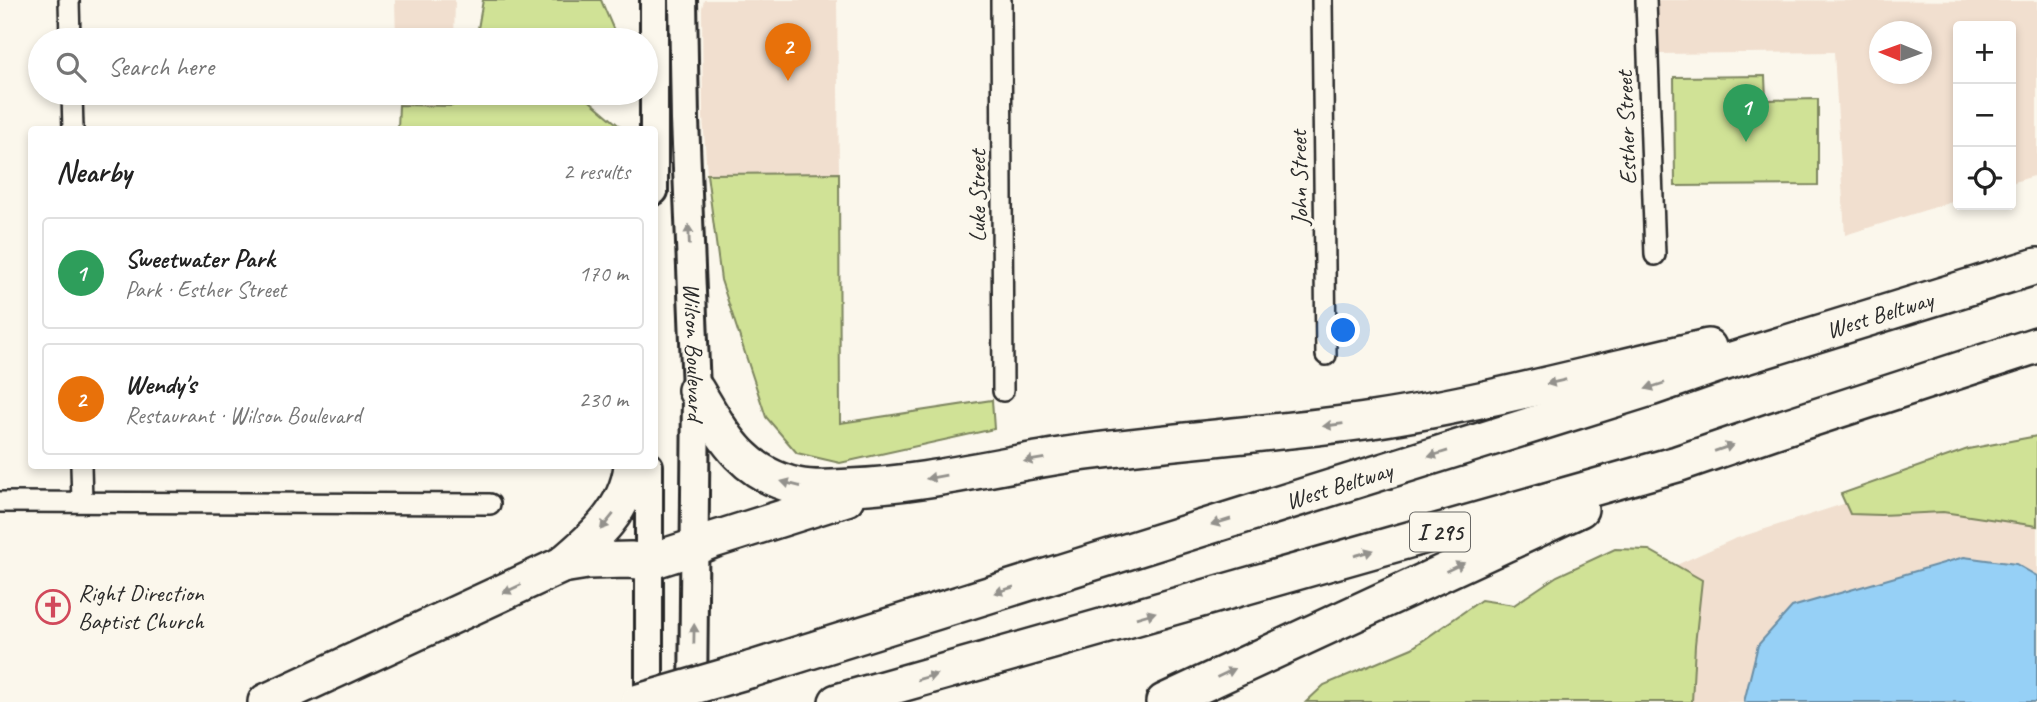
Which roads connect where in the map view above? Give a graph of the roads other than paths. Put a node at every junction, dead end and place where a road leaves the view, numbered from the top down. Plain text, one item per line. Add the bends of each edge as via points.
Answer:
1 (69, 0) edge
2 (654, 0) edge
3 (683, 0) edge
4 (1000, 0) edge
5 (1322, 0) edge
6 (1646, 0) edge
7 (70, 28) edge
8 (654, 28) edge
9 (72, 105) edge
10 (654, 105) edge
11 (73, 126) edge
12 (654, 126) edge
13 (1655, 255) dead end
14 (2037, 266) edge
15 (2037, 345) edge
16 (1766, 349) junction
17 (1326, 355) dead end
18 (696, 390) junction
19 (1003, 391) dead end
20 (1677, 464) junction
21 (81, 469) edge
22 (632, 469) edge
23 (649, 469) edge
24 (883, 486) junction
25 (0, 502) edge
26 (82, 502) junction
27 (490, 504) dead end
28 (695, 547) junction
29 (648, 562) junction
30 (562, 565) junction
31 (266, 702) edge
32 (639, 702) edge
33 (649, 702) edge
34 (693, 702) edge
35 (837, 702) edge
36 (1164, 702) edge

1 - 7 street
2 - 8 main road
18 -> 3 main road, Wilson Boulevard
4 - 19 street, Luke Street
5 - 17 street, John Street
6 - 13 street, Esther Street
9 - 11 street
10 - 12 main road
14 - 16 highway, West Beltway
20 -> 15 highway, I 295
16 -> 24 highway via 1727,342 1375,419 1079,453
16 -> 32 highway, West Beltway, bridge
24 -> 18 highway via 822,489 774,479 732,448
18 - 28 main road, Wilson Boulevard
35 -> 20 highway, I 295
36 -> 20 highway
21 - 26 street
22 -> 30 highway via 615,513
23 - 29 main road
24 - 28 highway
25 - 26 street
26 - 27 street
28 - 29 highway
34 -> 28 main road, Wilson Boulevard
29 - 30 highway
29 - 33 main road
30 -> 31 highway

